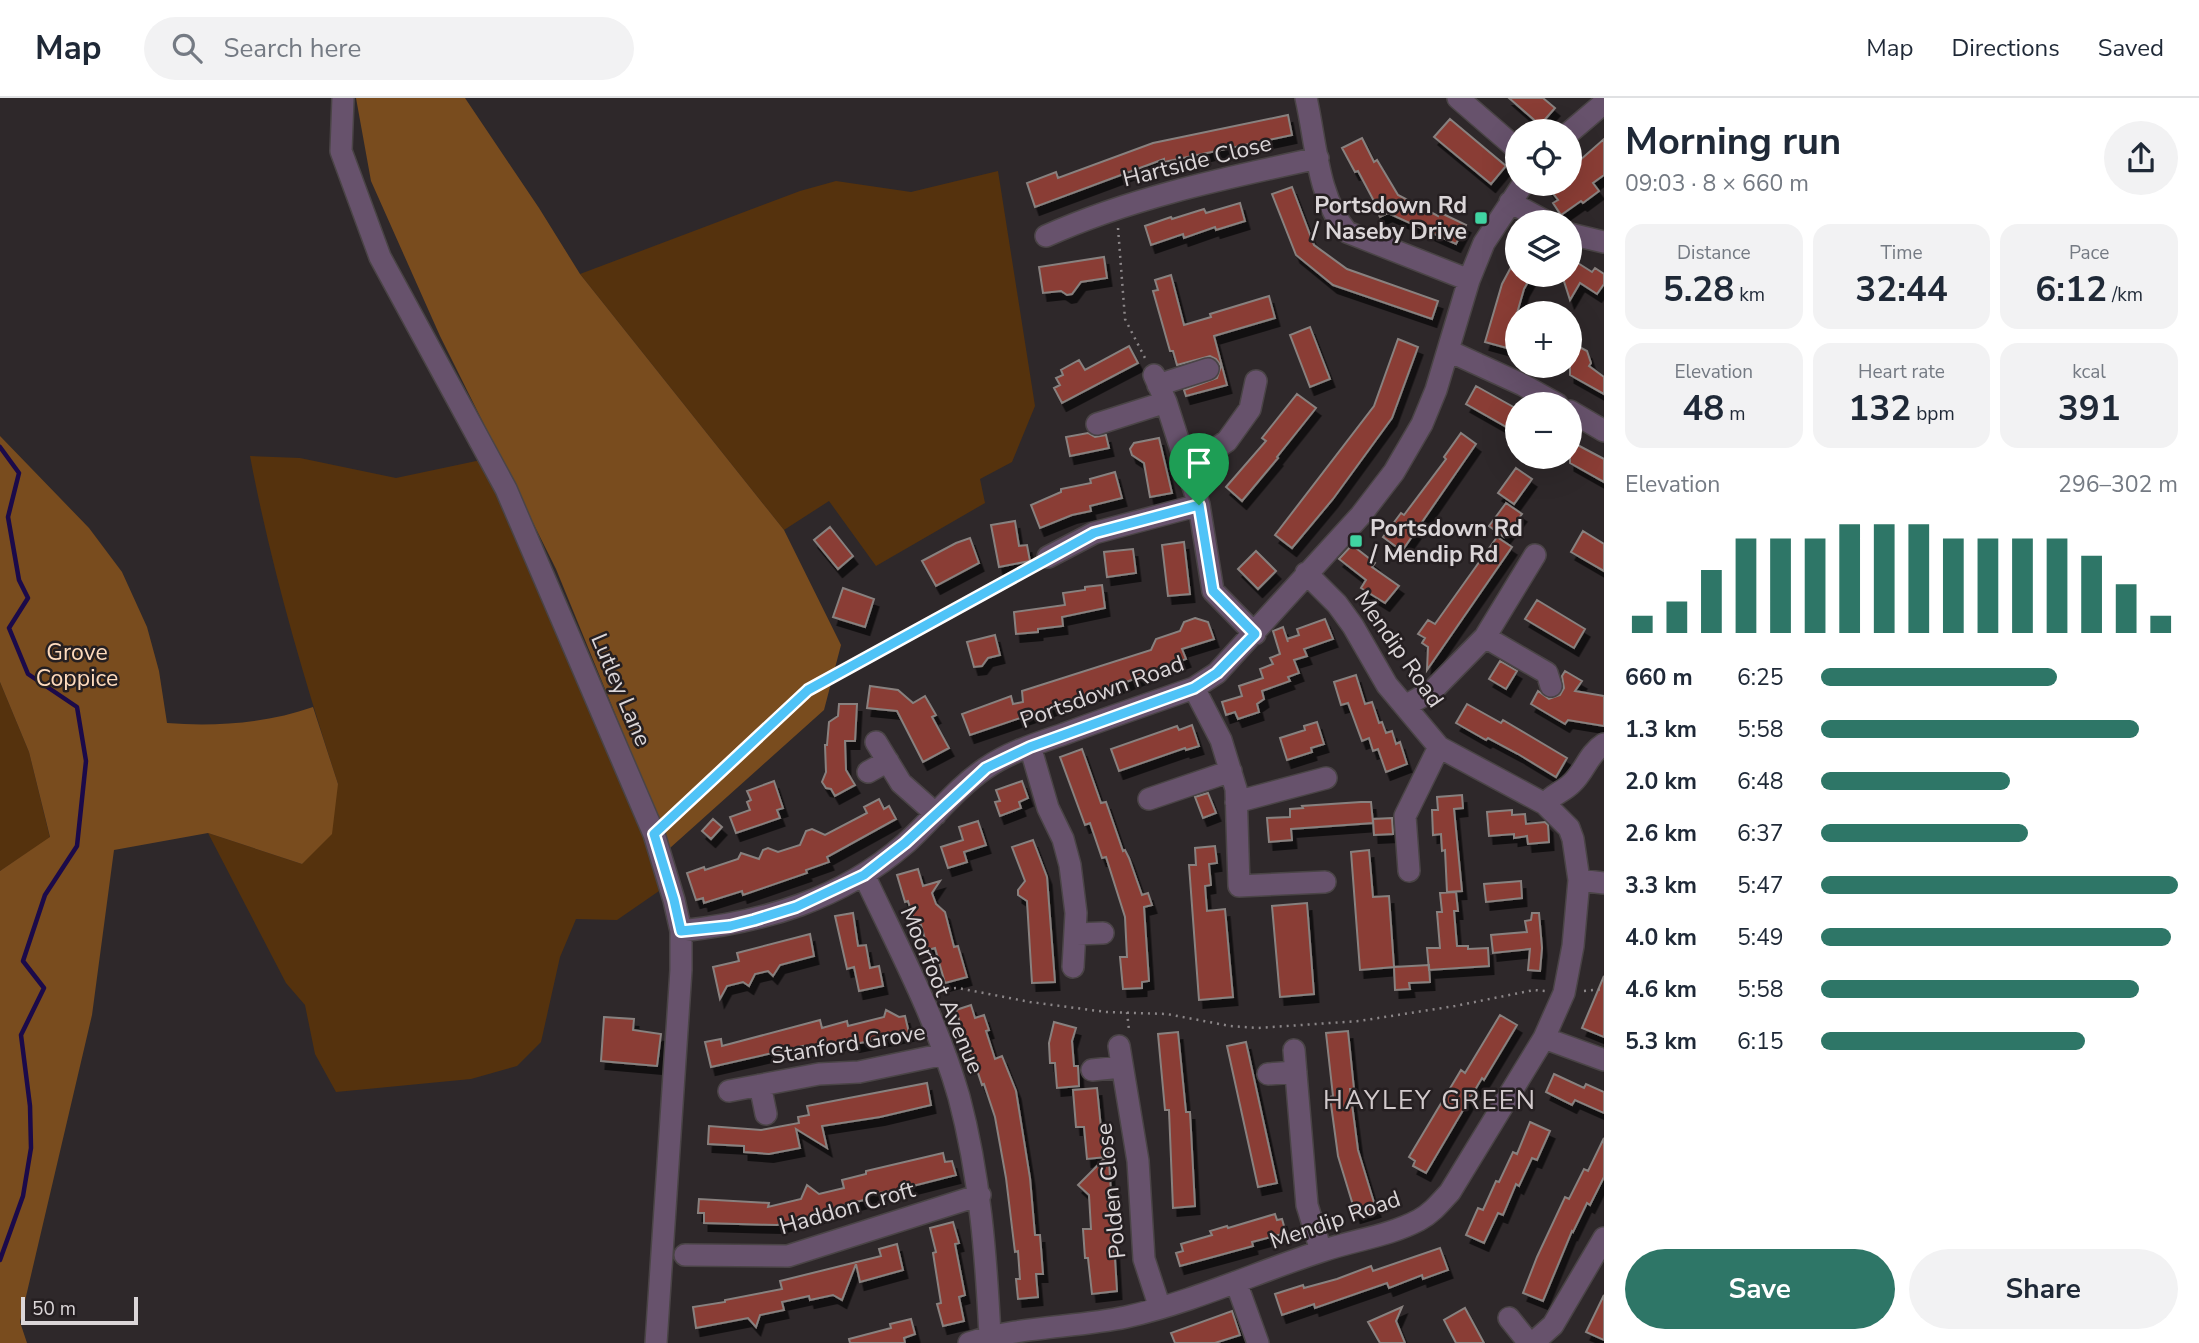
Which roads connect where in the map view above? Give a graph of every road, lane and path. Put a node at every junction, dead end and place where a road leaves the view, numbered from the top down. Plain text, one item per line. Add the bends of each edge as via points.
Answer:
1 (343, 98) edge
2 (1306, 98) edge
3 (1458, 98) edge
4 (1604, 103) edge
5 (1582, 122) edge
6 (1505, 139) edge
7 (1318, 158) junction
8 (1514, 196) edge
9 (1510, 202) junction
10 (1117, 208) junction
11 (1525, 210) edge
12 (1046, 236) dead end
13 (1582, 237) edge
14 (1604, 242) edge
15 (1469, 280) junction
16 (1449, 351) junction
17 (1208, 369) dead end
18 (1256, 381) dead end
19 (1159, 388) junction
20 (1536, 392) edge
21 (1582, 418) edge
22 (1097, 424) dead end
23 (1604, 431) edge
24 (1185, 462) junction
25 (1199, 505) junction
26 (1048, 557) joint
27 (1534, 569) dead end
28 (1306, 573) junction
29 (1255, 634) junction
30 (1485, 637) junction
31 (1551, 686) dead end
32 (1194, 688) junction
33 (1405, 706) junction
34 (876, 742) dead end
35 (1604, 744) edge
36 (1030, 747) junction
37 (1439, 747) junction
38 (888, 761) junction
39 (1231, 771) junction
40 (868, 772) dead end
41 (1326, 778) dead end
42 (1149, 799) dead end
43 (1237, 802) junction
44 (1545, 804) junction
45 (936, 814) junction
46 (654, 834) junction
47 (1409, 871) dead end
48 (864, 875) junction
49 (1579, 880) junction
50 (1325, 881) dead end
51 (1604, 883) edge
52 (681, 931) junction
53 (1103, 933) dead end
54 (1077, 934) junction
55 (1073, 967) dead end
56 (919, 990) junction
57 (1564, 993) junction
58 (1544, 1038) junction
59 (1294, 1050) dead end
60 (945, 1054) junction
61 (1604, 1060) edge
62 (1093, 1070) dead end
63 (1296, 1072) junction
64 (1268, 1074) dead end
65 (760, 1085) junction
66 (729, 1091) dead end
67 (766, 1114) dead end
68 (979, 1195) junction
69 (1604, 1238) edge
70 (1321, 1251) junction
71 (685, 1255) dead end
72 (1236, 1282) junction
73 (1160, 1308) junction
74 (1509, 1318) dead end
75 (990, 1336) junction
76 (656, 1343) edge
77 (969, 1343) edge
78 (1258, 1343) edge
79 (1531, 1343) edge

1 - 46 street, Lutley Lane via 341,151 380,257 506,489
2 - 7 street
3 - 6 street
4 - 5 street
7 - 10 street, Hartside Close
7 - 15 street via 1329,204 1347,232
8 - 9 street, Portsdown Road
9 - 11 street
9 - 15 street, Portsdown Road via 1484,243
10 - 12 street, Hartside Close
10 - 19 path via 1125,319
13 - 14 street
15 - 16 street, Portsdown Road
16 - 20 street
16 - 28 street, Portsdown Road via 1422,424 1394,471 1361,515
17 - 19 street
18 - 24 street via 1250,409 1227,441
19 - 22 street
19 - 24 street
21 - 23 street
24 - 25 street
25 - 26 street via 1094,533
25 - 29 street via 1213,591
26 - 46 path via 808,690
27 - 30 street
28 - 29 street, Portsdown Road
28 - 33 street, Mendip Road via 1337,604
29 - 32 street, Portsdown Road via 1217,673
30 - 31 street via 1547,673
30 - 33 street via 1432,691
32 - 36 street, Portsdown Road
32 - 39 street
33 - 37 street, Mendip Road
34 - 38 street
35 - 44 street via 1591,753 1572,783
36 - 45 street, Portsdown Road via 986,768
36 - 54 street via 1070,865
37 - 44 street, Mendip Road
37 - 47 street via 1405,816
38 - 40 street
38 - 45 street via 901,783
39 - 42 street
39 - 43 street
41 - 43 street
43 - 50 street via 1239,886
44 - 49 street, Mendip Road via 1569,828
45 - 48 street, Portsdown Road
46 - 52 street, Lutley Lane
48 - 52 street, Portsdown Road via 796,907 754,920
48 - 56 street, Moorfoot Avenue
49 - 51 street
49 - 57 street, Mendip Road
52 - 76 street, Lutley Lane via 676,1072
53 - 54 street
54 - 55 street
56 - 57 path via 958,988 1042,1004 1167,1014 1258,1028 1359,1021 1534,990
56 - 60 street, Moorfoot Avenue
57 - 58 street, Mendip Road
58 - 61 street
58 - 70 street, Mendip Road via 1436,1209 1406,1226
59 - 63 street
60 - 65 street, Stanford Grove via 859,1072
60 - 68 street, Moorfoot Avenue via 967,1129
62 - 73 street, Polden Close via 1120,1057 1138,1161 1144,1259
63 - 64 street
63 - 70 street via 1307,1205
65 - 66 street, Stanford Grove
65 - 67 street, Stanford Grove
68 - 71 street, Haddon Croft via 788,1256
68 - 75 street, Moorfoot Avenue
69 - 79 street via 1553,1325
70 - 72 street, Mendip Road
72 - 73 street, Mendip Road
72 - 78 street
73 - 75 street, Mendip Road
74 - 79 street
75 - 77 street, Mendip Road

